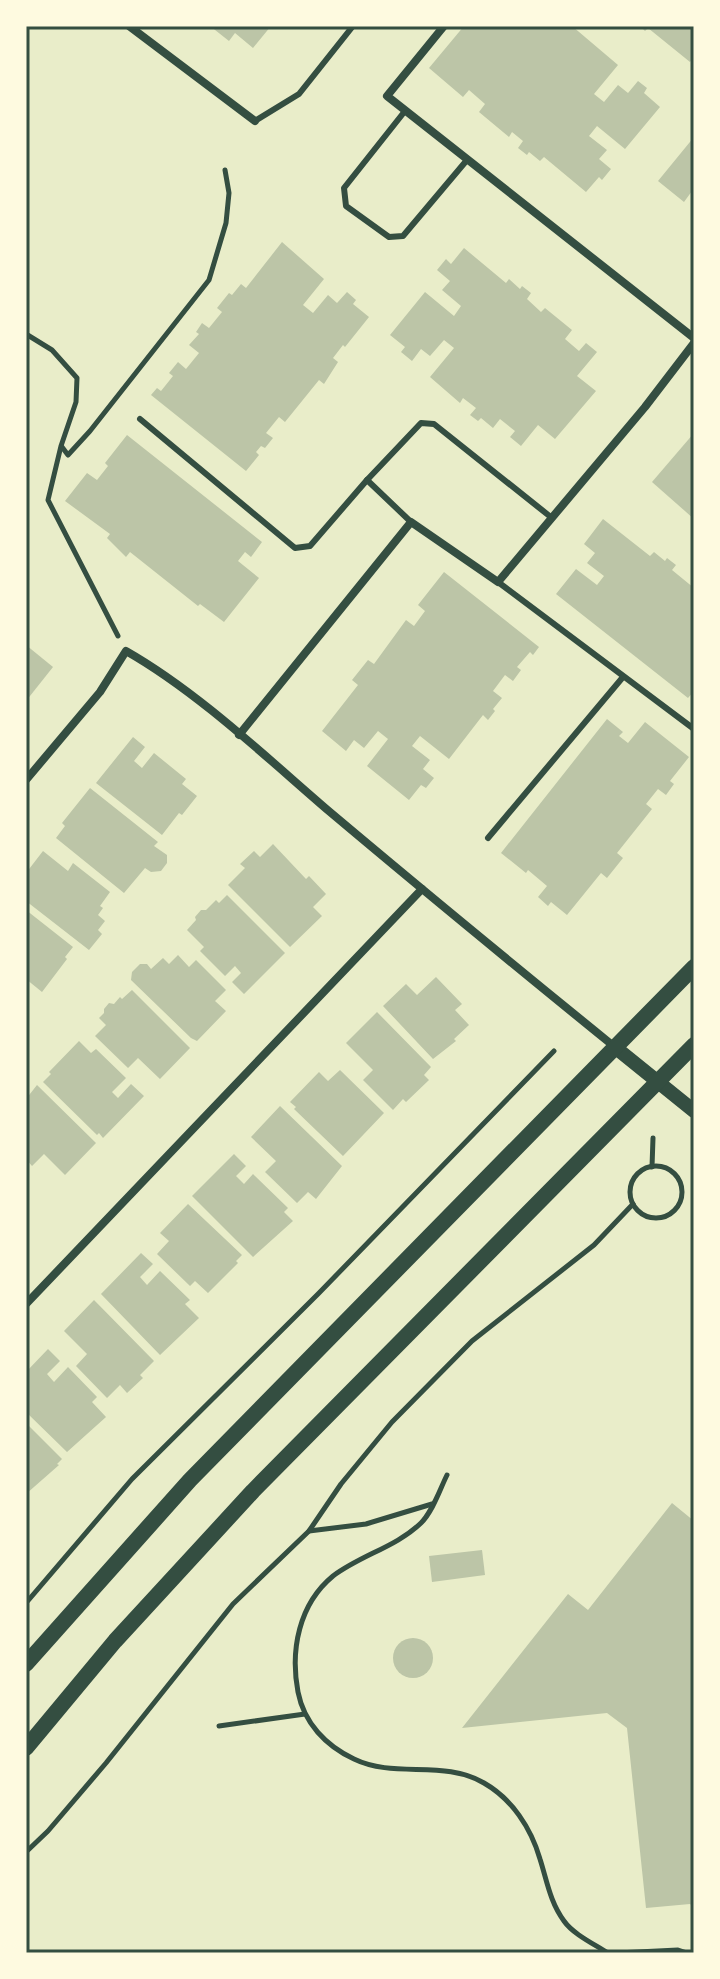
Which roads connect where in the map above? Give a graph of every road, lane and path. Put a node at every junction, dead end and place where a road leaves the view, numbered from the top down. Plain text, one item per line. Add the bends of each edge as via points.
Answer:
1 (129, 26) edge
2 (353, 26) edge
3 (444, 26) edge
4 (405, 111) junction
5 (255, 121) joint
6 (467, 160) junction
7 (225, 170) dead end
8 (26, 334) edge
9 (694, 340) edge
10 (140, 419) dead end
11 (61, 446) junction
12 (367, 480) junction
13 (552, 518) junction
14 (411, 522) junction
15 (498, 582) junction
16 (126, 651) junction
17 (623, 677) junction
18 (694, 729) edge
19 (239, 735) junction
20 (26, 780) edge
21 (488, 838) dead end
22 (422, 889) junction
23 (694, 967) edge
24 (694, 1045) edge
25 (616, 1048) junction
26 (554, 1051) dead end
27 (656, 1083) junction
28 (694, 1111) edge
29 (653, 1138) dead end
30 (652, 1167) junction
31 (633, 1204) junction
32 (26, 1304) edge
33 (447, 1475) dead end
34 (433, 1503) junction
35 (309, 1531) junction
36 (26, 1603) edge
37 (26, 1664) edge
38 (305, 1714) junction
39 (219, 1726) dead end
40 (26, 1748) edge
41 (26, 1852) edge
42 (608, 1953) edge
43 (617, 1953) edge
44 (687, 1953) edge

1 - 5 street
2 - 5 lane via 299,94
3 - 4 street via 387,96
4 - 6 street
4 - 6 lane via 344,188 346,206 389,237 403,236
6 - 9 street
7 - 11 path via 226,223 209,280 90,431 68,455
8 - 11 path via 52,350 77,378 76,402
9 - 13 street
10 - 12 lane via 295,548 310,546
11 - 16 path via 48,500
12 - 13 lane via 421,423 434,424
12 - 14 lane
13 - 15 street
14 - 15 street
14 - 19 street
15 - 17 lane
16 - 19 street
16 - 20 street via 100,692
17 - 18 lane
17 - 21 lane
19 - 22 street
22 - 25 street
22 - 32 street
23 - 25 main road
24 - 27 main road
25 - 27 street
25 - 37 main road via 190,1480
26 - 36 path via 132,1479
27 - 28 street
27 - 40 main road via 253,1491 115,1641
29 - 30 path
30 - 31 path via 632,1182
30 - 31 path via 676,1175 682,1200 668,1216 657,1219
31 - 35 path via 594,1245 472,1341 392,1422
33 - 34 path
34 - 35 path via 366,1524
34 - 38 path via 424,1520 400,1540 333,1576 307,1605 296,1641 295,1678
35 - 41 path via 233,1604 106,1763
38 - 39 path
38 - 42 path via 311,1726 355,1760 390,1769 454,1770 506,1799 526,1826 551,1901 566,1924
43 - 44 path

